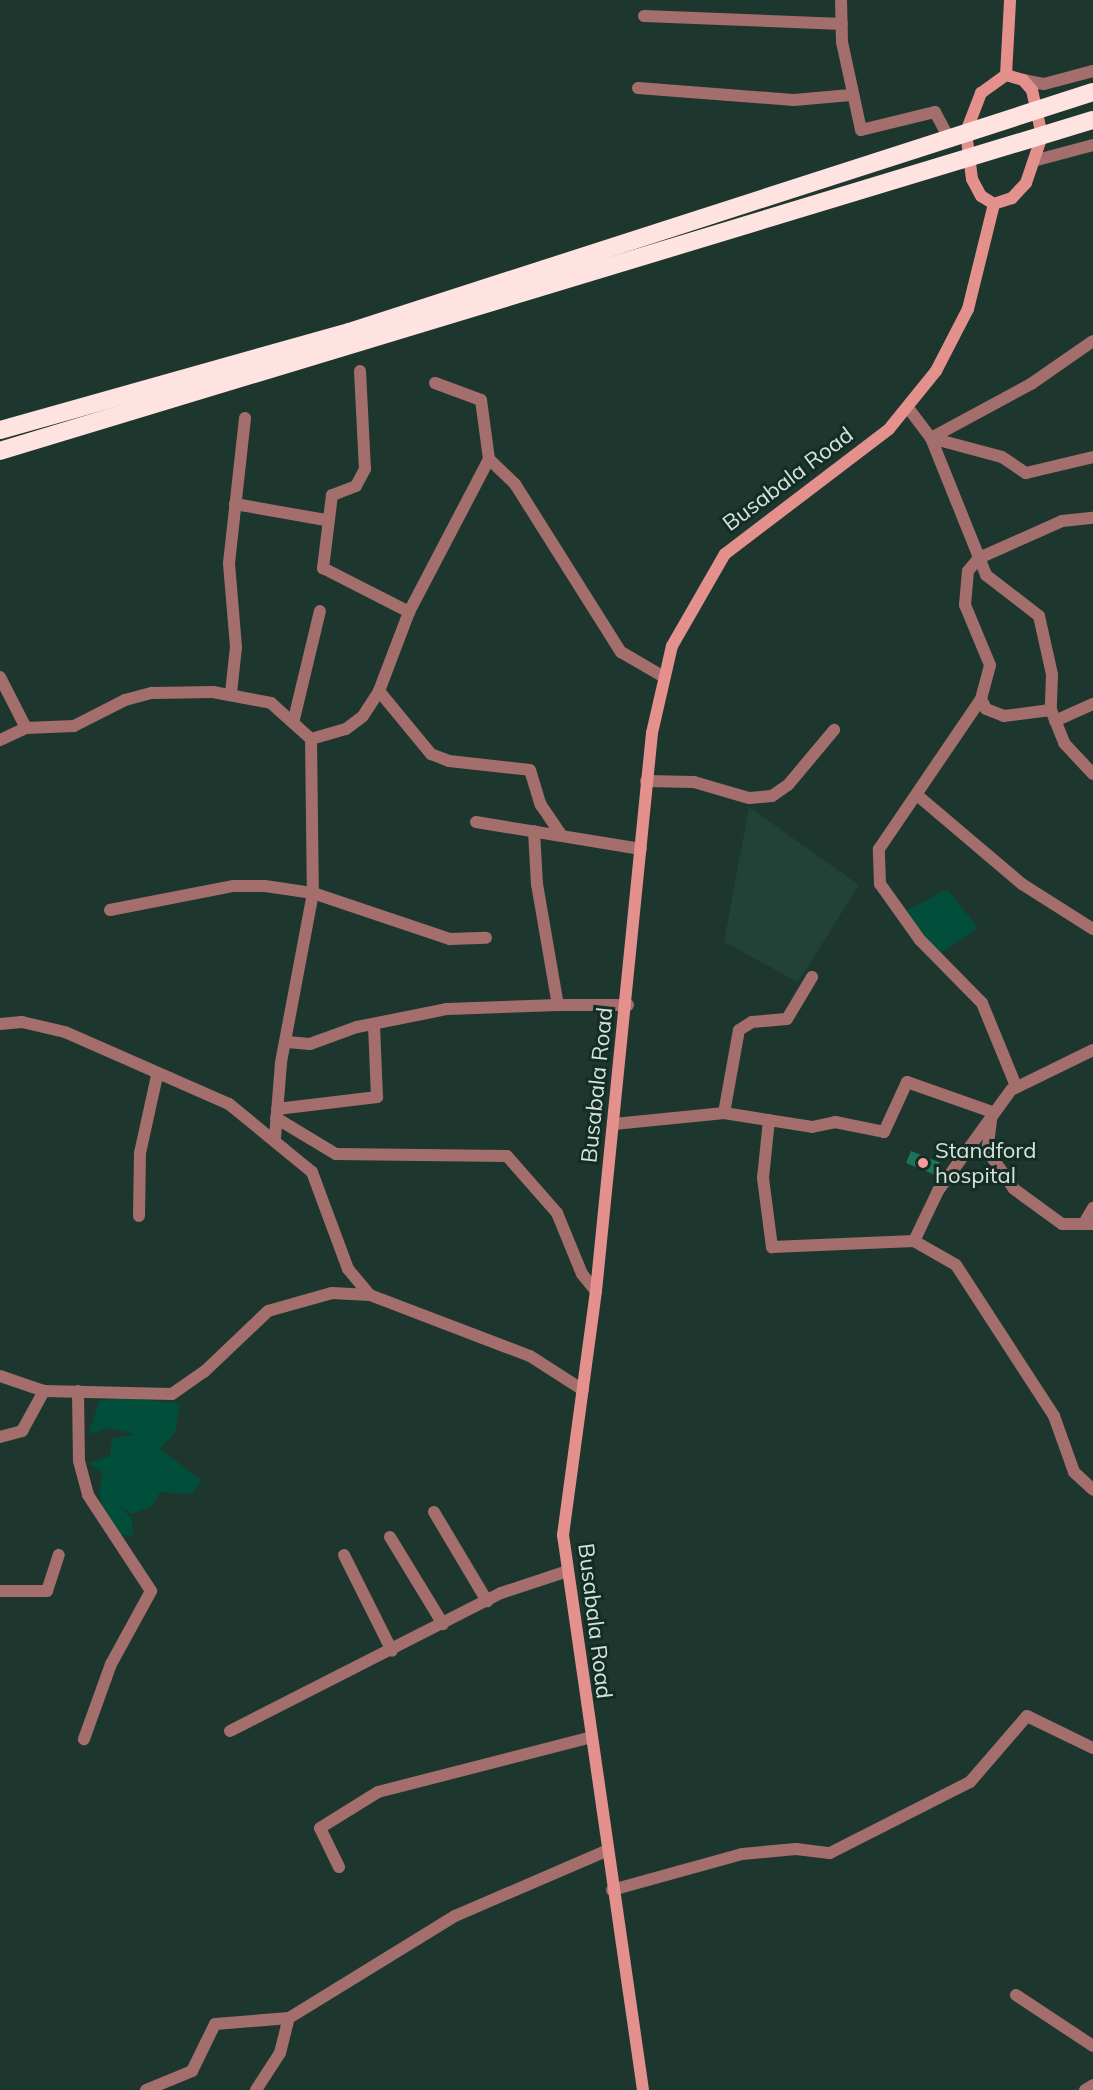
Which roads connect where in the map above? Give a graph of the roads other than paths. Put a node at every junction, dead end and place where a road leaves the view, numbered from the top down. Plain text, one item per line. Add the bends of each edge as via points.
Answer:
1 (841, 0) edge
2 (1010, 0) edge
3 (644, 16) dead end
4 (842, 24) junction
5 (1093, 71) edge
6 (1006, 75) junction
7 (1023, 80) junction
8 (638, 88) dead end
9 (1093, 92) edge
10 (851, 95) junction
11 (1038, 109) junction
12 (1093, 120) edge
13 (966, 132) junction
14 (1042, 136) junction
15 (948, 138) junction
16 (1093, 145) edge
17 (967, 159) junction
18 (1037, 160) junction
19 (994, 204) junction
20 (1093, 341) edge
21 (360, 370) dead end
22 (435, 383) dead end
23 (909, 409) junction
24 (245, 418) dead end
25 (0, 430) edge
26 (931, 438) junction
27 (0, 451) edge
28 (1093, 457) edge
29 (489, 459) junction
30 (236, 504) junction
31 (1093, 518) edge
32 (326, 520) junction
33 (979, 558) junction
34 (320, 611) dead end
35 (409, 612) junction
36 (0, 676) edge
37 (664, 677) junction
38 (379, 692) junction
39 (231, 693) junction
40 (981, 699) junction
41 (1093, 704) edge
42 (1053, 716) junction
43 (294, 719) junction
44 (26, 728) junction
45 (834, 730) dead end
46 (0, 740) edge
47 (311, 740) junction
48 (1093, 774) edge
49 (646, 781) junction
50 (917, 795) junction
51 (476, 822) dead end
52 (534, 831) junction
53 (561, 835) junction
54 (641, 849) junction
55 (313, 894) junction
56 (110, 910) dead end
57 (1093, 929) edge
58 (486, 938) dead end
59 (812, 977) dead end
60 (558, 1005) junction
61 (628, 1005) junction
62 (0, 1024) edge
63 (374, 1024) junction
64 (287, 1042) junction
65 (1093, 1050) edge
66 (158, 1076) junction
67 (1016, 1086) junction
68 (277, 1113) junction
69 (723, 1113) junction
70 (992, 1113) junction
71 (769, 1120) junction
72 (614, 1124) junction
73 (275, 1138) junction
74 (1093, 1208) edge
75 (139, 1216) dead end
76 (1089, 1222) edge
77 (914, 1241) junction
78 (596, 1291) junction
79 (370, 1295) junction
80 (0, 1376) edge
81 (44, 1390) junction
82 (584, 1390) junction
83 (78, 1391) junction
84 (0, 1437) edge
85 (1093, 1490) edge
86 (434, 1512) dead end
87 (390, 1537) dead end
88 (59, 1555) dead end
89 (344, 1555) dead end
90 (565, 1572) junction
91 (0, 1591) edge
92 (487, 1601) junction
93 (443, 1624) junction
94 (392, 1651) junction
95 (230, 1731) dead end
96 (589, 1738) junction
97 (84, 1739) dead end
98 (1093, 1748) edge
99 (606, 1851) junction
100 (339, 1867) dead end
101 (612, 1890) junction
102 (1016, 1995) dead end
103 (289, 2018) junction
104 (1093, 2046) edge
105 (1093, 2085) edge
106 (146, 2090) edge
107 (256, 2090) edge
108 (643, 2090) edge
109 (1085, 2090) edge

1 - 4 street
2 - 6 street
3 - 4 street
4 - 10 street
5 - 7 street via 1050,84
6 - 7 street
6 - 13 street via 981,93
7 - 11 street
8 - 10 street via 794,100
9 - 11 highway
10 - 15 street via 864,131 935,112
11 - 13 highway
11 - 14 street
12 - 14 highway
13 - 15 highway
13 - 17 street
14 - 17 highway
14 - 18 street
15 - 25 highway via 349,332
16 - 18 street
17 - 19 street via 981,196
17 - 27 highway
18 - 19 street via 1012,198
19 - 23 street, Busabala Road via 968,309 936,371
20 - 26 street via 1031,384
21 - 32 street via 363,476 356,486 332,495
22 - 29 street via 482,400
23 - 26 street
23 - 37 street, Busabala Road via 861,452 725,554 683,618
24 - 30 street
26 - 28 street via 1002,457 1026,473
26 - 33 street
29 - 35 street
29 - 37 street via 514,484 621,652
30 - 32 street
30 - 39 street via 229,563 236,647
31 - 33 street via 1062,521
32 - 35 street via 326,572
33 - 40 street via 968,571 964,591 990,665
33 - 42 street via 991,582 1039,616 1052,674
34 - 43 street
35 - 38 street
36 - 44 street
37 - 49 street, Busabala Road
38 - 47 street via 363,716 346,729
38 - 53 street via 432,754 449,761 530,770 541,805
39 - 43 street via 265,700
39 - 44 street via 152,693 125,700 74,726
40 - 42 street via 986,709 1004,716
40 - 50 street
41 - 42 street
42 - 48 street via 1064,743
43 - 47 street
44 - 46 street
45 - 49 street via 788,785 772,796 749,798 693,782
47 - 55 street
49 - 54 street, Busabala Road
50 - 57 street via 1014,877
50 - 67 street via 879,849 880,884 920,940 982,1004
51 - 52 street
52 - 53 street
52 - 60 street via 537,884
53 - 54 street
54 - 61 street, Busabala Road
55 - 56 street via 234,886
55 - 58 street via 450,939
55 - 64 street
59 - 69 street via 788,1019 752,1022 739,1030
60 - 61 street
60 - 63 street via 447,1009
61 - 72 street, Busabala Road
62 - 66 street via 22,1022 65,1032 117,1051
63 - 64 street via 310,1044
63 - 68 street via 377,1096
64 - 68 street
65 - 67 street
66 - 73 street via 214,1093
66 - 75 street via 140,1153
67 - 70 street
68 - 73 street
68 - 78 street via 336,1154 507,1156 557,1213 582,1274
69 - 71 street
69 - 72 street
70 - 71 street via 907,1082 884,1132 836,1122 812,1127
70 - 76 street via 987,1150 1014,1189 1062,1224
70 - 77 street via 938,1191
71 - 77 street via 763,1178 772,1247
72 - 78 street, Busabala Road
73 - 79 street via 318,1180 345,1262
74 - 76 street
77 - 85 street via 956,1265 1054,1416 1074,1472
78 - 82 street, Busabala Road
79 - 82 street via 530,1356
79 - 83 street via 317,1294 278,1305 172,1394
80 - 81 street
81 - 83 street
81 - 84 street via 22,1431
82 - 90 street, Busabala Road via 563,1535
83 - 97 street via 79,1461 88,1495 151,1591 111,1664
86 - 92 street
87 - 93 street
88 - 91 street via 47,1591
89 - 94 street
90 - 92 street
90 - 96 street, Busabala Road
92 - 93 street
93 - 94 street
94 - 95 street
96 - 99 street, Busabala Road
96 - 100 street via 378,1792 320,1828
98 - 101 street via 1027,1716 970,1782 830,1853 796,1849 742,1854
99 - 101 street, Busabala Road
99 - 103 street via 454,1916
101 - 108 street, Busabala Road
102 - 104 street
103 - 106 street via 215,2024 192,2071
103 - 107 street via 280,2052
105 - 109 street

